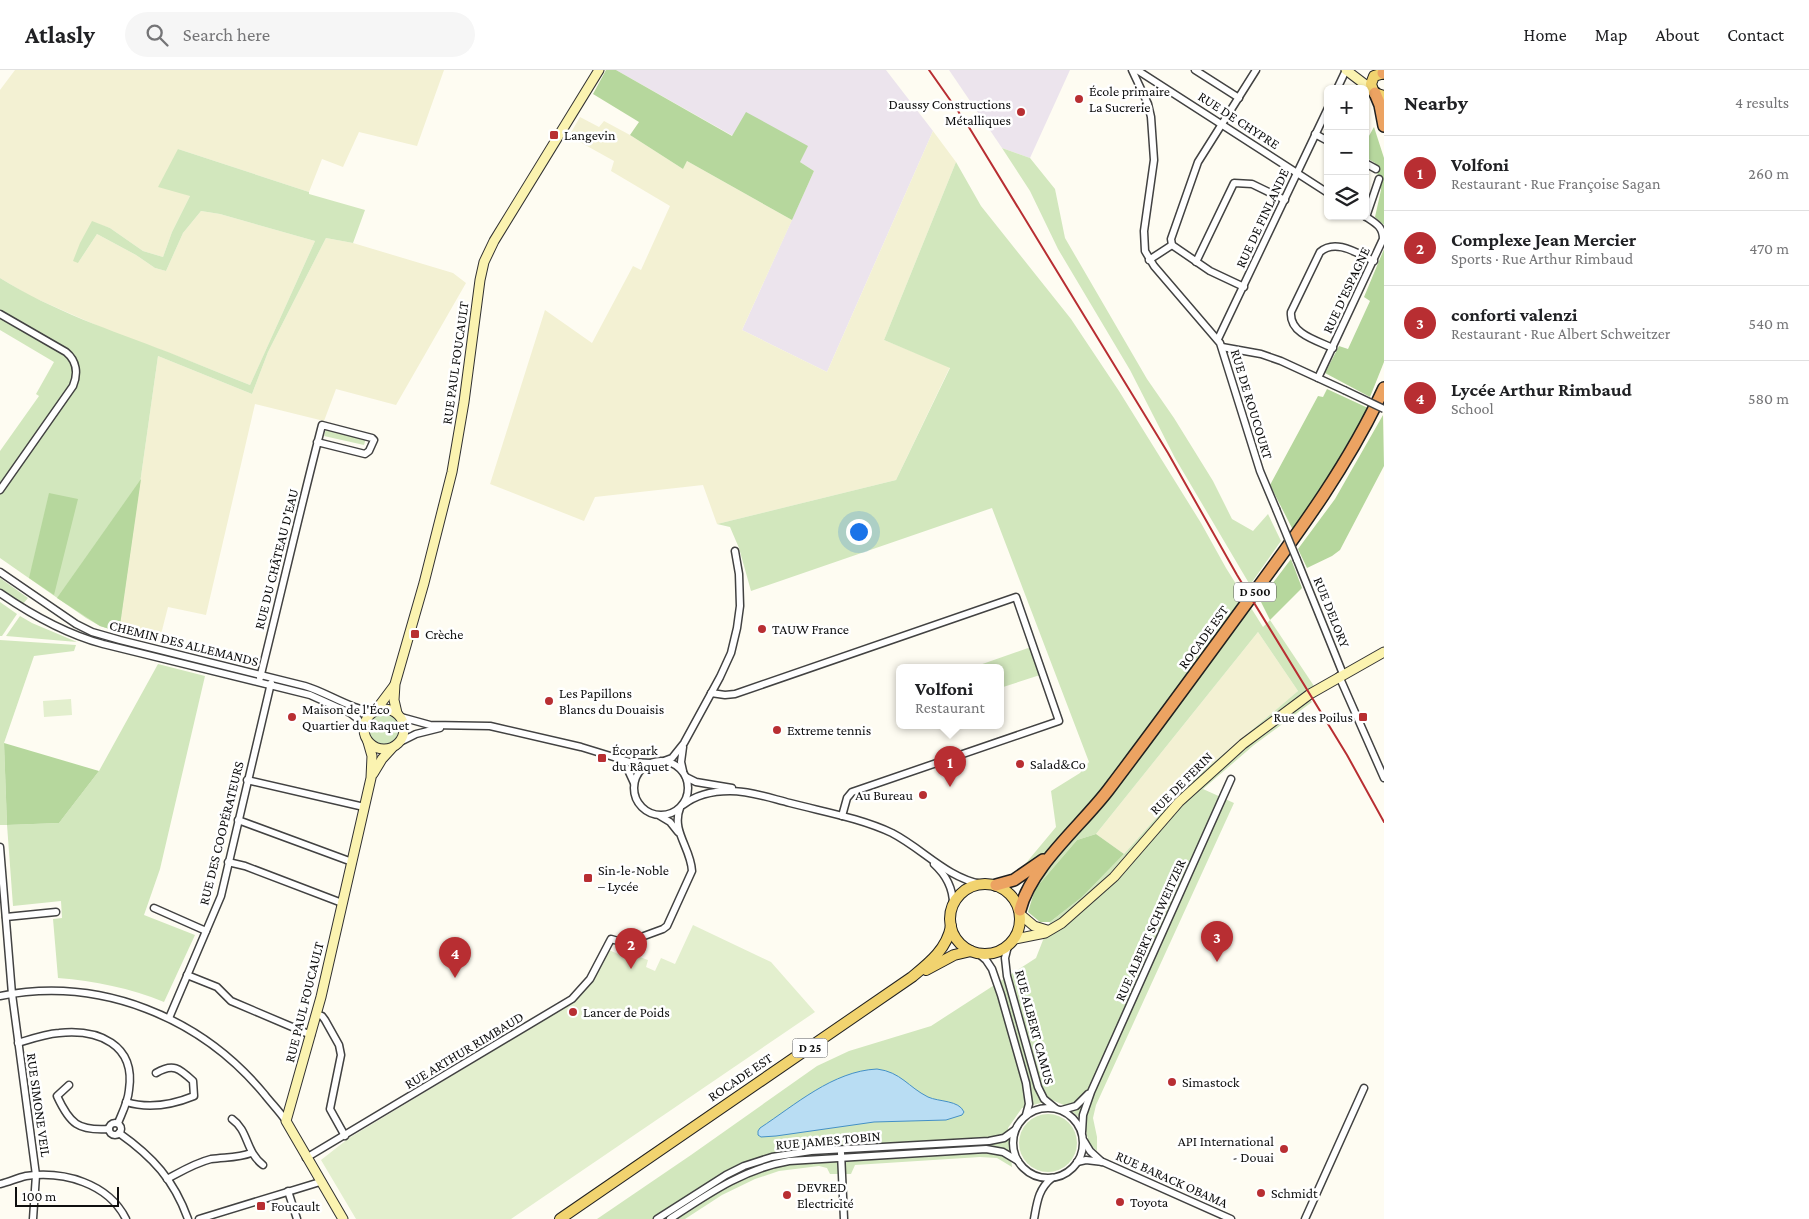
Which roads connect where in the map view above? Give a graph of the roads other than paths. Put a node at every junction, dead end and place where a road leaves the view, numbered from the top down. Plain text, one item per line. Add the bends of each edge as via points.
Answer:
1 (598, 70) edge
2 (1132, 70) edge
3 (1137, 70) edge
4 (1195, 70) edge
5 (1256, 70) edge
6 (1346, 70) edge
7 (1380, 73) edge
8 (1339, 85) edge
9 (1377, 93) edge
10 (1239, 98) junction
11 (1324, 116) edge
12 (1222, 124) junction
13 (1384, 126) edge
14 (1315, 134) junction
15 (1324, 139) edge
16 (1369, 165) edge
17 (1376, 169) dead end
18 (1297, 173) junction
19 (1379, 179) dead end
20 (1324, 190) edge
21 (1285, 200) junction
22 (1369, 206) edge
23 (1369, 219) edge
24 (1172, 245) junction
25 (1149, 260) junction
26 (1374, 261) junction
27 (1196, 262) junction
28 (1244, 287) junction
29 (0, 314) edge
30 (1218, 339) junction
31 (1222, 347) junction
32 (1333, 348) junction
33 (1318, 378) junction
34 (1384, 388) edge
35 (1384, 409) edge
36 (317, 442) junction
37 (0, 490) edge
38 (735, 551) dead end
39 (1297, 560) joint
40 (0, 572) edge
41 (0, 593) edge
42 (1384, 652) edge
43 (1341, 675) junction
44 (260, 679) junction
45 (271, 681) junction
46 (396, 684) junction
47 (711, 693) junction
48 (375, 711) junction
49 (399, 715) junction
50 (452, 725) junction
51 (363, 727) junction
52 (368, 742) junction
53 (684, 743) junction
54 (395, 745) junction
55 (610, 755) junction
56 (664, 761) junction
57 (651, 763) junction
58 (685, 775) junction
59 (371, 778) junction
60 (1384, 778) edge
61 (1231, 779) dead end
62 (247, 780) junction
63 (634, 783) junction
64 (750, 793) junction
65 (682, 806) junction
66 (364, 807) junction
67 (655, 815) junction
68 (842, 816) junction
69 (238, 820) junction
70 (681, 838) junction
71 (1063, 842) junction
72 (0, 847) edge
73 (926, 856) junction
74 (228, 862) junction
75 (352, 862) junction
76 (1, 867) edge
77 (981, 884) junction
78 (996, 885) junction
79 (342, 903) junction
80 (953, 904) junction
81 (154, 908) dead end
82 (56, 912) dead end
83 (1020, 912) junction
84 (6, 917) junction
85 (951, 926) junction
86 (1052, 929) junction
87 (206, 931) junction
88 (1011, 942) junction
89 (975, 952) junction
90 (187, 975) junction
91 (912, 978) junction
92 (12, 994) junction
93 (0, 996) edge
94 (316, 1014) junction
95 (169, 1018) junction
96 (311, 1035) junction
97 (18, 1043) junction
98 (156, 1073) dead end
99 (69, 1085) dead end
100 (1364, 1088) dead end
101 (1091, 1092) junction
102 (126, 1102) junction
103 (1059, 1109) junction
104 (1026, 1115) junction
105 (232, 1119) dead end
106 (286, 1122) junction
107 (118, 1123) junction
108 (109, 1129) junction
109 (1015, 1130) junction
110 (119, 1133) junction
111 (1083, 1135) junction
112 (345, 1136) junction
113 (251, 1153) junction
114 (841, 1153) junction
115 (306, 1158) junction
116 (1018, 1161) junction
117 (1078, 1162) junction
118 (1103, 1162) junction
119 (263, 1165) dead end
120 (36, 1175) junction
121 (1034, 1175) junction
122 (1052, 1178) junction
123 (168, 1179) junction
124 (320, 1182) junction
125 (0, 1184) edge
126 (288, 1192) junction
127 (1038, 1197) junction
128 (585, 1202) junction
129 (33, 1219) edge
130 (126, 1219) edge
131 (188, 1219) edge
132 (199, 1219) edge
133 (297, 1219) edge
134 (343, 1219) edge
135 (551, 1219) edge
136 (560, 1219) edge
137 (657, 1219) edge
138 (670, 1219) edge
139 (844, 1219) edge
140 (1034, 1219) edge
141 (1231, 1219) edge
142 (1305, 1219) edge

1 - 46 street, RUE PAUL FOUCAULT via 484,262 448,492
2 - 25 street, RUE DE ROUCOURT via 1151,117 1154,160 1143,240
3 - 12 street, RUE DE CHYPRE
4 - 10 street
5 - 10 street
6 - 8 street
6 - 9 street
7 - 9 main road via 1372,78
9 - 13 highway
10 - 12 street
11 - 14 street, RUE DE FINLANDE
12 - 18 street, RUE DE CHYPRE
12 - 24 street via 1197,165 1172,236
14 - 15 street
14 - 18 street, RUE DE FINLANDE
16 - 17 street
18 - 20 street, RUE DE CHYPRE
18 - 21 street, RUE DE FINLANDE
19 - 22 street
21 - 27 street via 1252,184 1234,183
21 - 28 street, RUE DE FINLANDE
23 - 26 street, RUE D'ESPAGNE via 1378,225 1383,239
24 - 25 street
24 - 27 street
25 - 30 street, RUE DE ROUCOURT
26 - 32 street, RUE D'ESPAGNE
26 - 32 street via 1340,246 1323,249 1291,312 1300,332
27 - 28 street
28 - 30 street, RUE DE FINLANDE
29 - 37 street via 66,352 73,359 76,373 73,386
30 - 31 street, RUE DE ROUCOURT
31 - 33 street via 1261,354
31 - 39 street, RUE DE ROUCOURT, bridge via 1260,471
32 - 33 street, RUE D'ESPAGNE
33 - 35 street, bridge
34 - 71 highway, ROCADE EST / D 500 via 1346,462 1301,528 1107,792
36 - 36 street, RUE DU CHÂTEAU D'EAU via 365,454 374,440 322,425
36 - 44 street, RUE DU CHÂTEAU D'EAU
38 - 47 street via 740,589 737,628 729,658
39 - 43 street, RUE DELORY
40 - 44 street, CHEMIN DES ALLEMANDS via 72,622 92,632
41 - 44 street, CHEMIN DES ALLEMANDS via 39,617 89,640
42 - 43 street, RUE DE FERIN
43 - 60 street, RUE DELORY
43 - 86 street, RUE DE FERIN via 1284,711 1216,766 1172,809 1110,880
44 - 45 street, CHEMIN DES ALLEMANDS
45 - 48 street, CHEMIN DES ALLEMANDS via 312,688 360,709
45 - 51 street, CHEMIN DES ALLEMANDS via 327,702 353,715
45 - 62 street, RUE DES COOPÉRATEURS
46 - 48 street, RUE PAUL FOUCAULT
46 - 49 street, RUE PAUL FOUCAULT via 394,700
47 - 53 street
47 - 68 street via 741,692 1016,597 1059,721 852,792
48 - 49 street via 388,709
48 - 51 street via 368,716
49 - 50 street via 425,724
49 - 54 street via 404,731
50 - 54 street via 420,732
50 - 55 street via 490,726
51 - 52 street
52 - 54 street via 378,749
52 - 59 street, RUE PAUL FOUCAULT
53 - 56 street via 672,758
53 - 58 street via 681,762
54 - 59 street, RUE PAUL FOUCAULT
55 - 57 street
55 - 63 street via 626,767
56 - 57 street
56 - 58 street via 675,764
57 - 63 street via 642,769
58 - 64 street via 696,782
58 - 65 street via 689,789
59 - 66 street, RUE PAUL FOUCAULT
61 - 101 street, RUE ALBERT SCHWEITZER
62 - 66 street
62 - 69 street, RUE DES COOPÉRATEURS
63 - 67 street via 638,802
64 - 65 street via 706,793
64 - 68 street
65 - 67 street via 668,814
65 - 70 street via 677,823
66 - 75 street, RUE PAUL FOUCAULT
67 - 70 street via 670,822
68 - 73 street via 892,833
69 - 74 street, RUE DES COOPÉRATEURS
69 - 75 street
70 - 112 street, RUE ARTHUR RIMBAUD via 692,870 664,930 625,943 611,939 590,979 572,999
71 - 78 highway, ROCADE EST / D 500 via 1023,875
71 - 83 highway, ROCADE EST / D 500 via 1028,887
72 - 76 street, RUE SIMONE VEIL
73 - 77 street via 961,878
73 - 80 street via 947,879
74 - 79 street
74 - 87 street, RUE DES COOPÉRATEURS via 219,900
75 - 79 street, RUE PAUL FOUCAULT
76 - 84 street, RUE SIMONE VEIL
77 - 78 main road
77 - 80 main road via 963,891
78 - 83 main road via 1011,894
79 - 94 street, RUE PAUL FOUCAULT
80 - 85 main road
81 - 87 street
82 - 84 street
83 - 86 street via 1037,928
83 - 88 main road via 1020,927
84 - 92 street, RUE SIMONE VEIL
85 - 89 main road via 959,943
85 - 91 main road, ROCADE EST / D 25 via 943,946
86 - 88 street, RUE DE FERIN
87 - 90 street, RUE DES COOPÉRATEURS
88 - 89 main road via 994,953
88 - 103 street, RUE ALBERT CAMUS via 1005,958 1007,976 1038,1087 1046,1102
89 - 91 main road, ROCADE EST / D 25 via 954,955
89 - 104 street, RUE ALBERT CAMUS via 986,960 1001,995 1026,1083 1029,1104
90 - 95 street, RUE DES COOPÉRATEURS
90 - 96 street via 217,988 231,1001
91 - 128 main road, ROCADE EST / D 25
92 - 93 street
92 - 95 street via 54,991 92,994 130,1002
92 - 97 street, RUE SIMONE VEIL
94 - 96 street, RUE PAUL FOUCAULT
94 - 112 street via 325,1020 341,1052 330,1109
95 - 106 street via 229,1057 254,1081
96 - 106 street, RUE PAUL FOUCAULT
97 - 102 street via 67,1032 109,1040 120,1050 129,1070
97 - 120 street, RUE SIMONE VEIL
98 - 102 street via 169,1067 178,1069 192,1081 194,1096 159,1105
99 - 108 street via 57,1096 68,1117 84,1128
100 - 142 street
101 - 103 street, RUE ALBERT SCHWEITZER via 1076,1106
101 - 111 street, RUE ALBERT SCHWEITZER via 1084,1111
102 - 107 street
103 - 104 street via 1040,1108
103 - 111 street via 1075,1120
104 - 109 street
105 - 113 street via 240,1127
106 - 115 street
107 - 108 street via 112,1123
107 - 110 street
108 - 110 street via 113,1134
109 - 114 street, RUE JAMES TOBIN via 1004,1138 989,1142
109 - 116 street via 1013,1147
110 - 123 street via 147,1154
111 - 117 street
111 - 118 street, RUE BARACK OBAMA via 1090,1151
112 - 115 street, RUE ARTHUR RIMBAUD
113 - 119 street
113 - 123 street via 200,1162
114 - 116 street, RUE JAMES TOBIN via 991,1149
114 - 137 street, RUE JAMES TOBIN via 792,1153 751,1163
114 - 138 street, RUE JAMES TOBIN via 763,1167 724,1184
114 - 139 street
115 - 124 street
116 - 121 street
117 - 118 street, RUE BARACK OBAMA
117 - 122 street via 1065,1174
118 - 141 street, RUE BARACK OBAMA
120 - 125 street
120 - 129 street, RUE SIMONE VEIL
120 - 130 street via 64,1177 95,1188 114,1200
121 - 122 street
121 - 127 street
122 - 127 street
123 - 131 street
124 - 126 street
124 - 134 street
126 - 132 street
126 - 133 street
127 - 140 street
128 - 135 main road, ROCADE EST / D 25
128 - 136 main road, ROCADE EST / D 25

